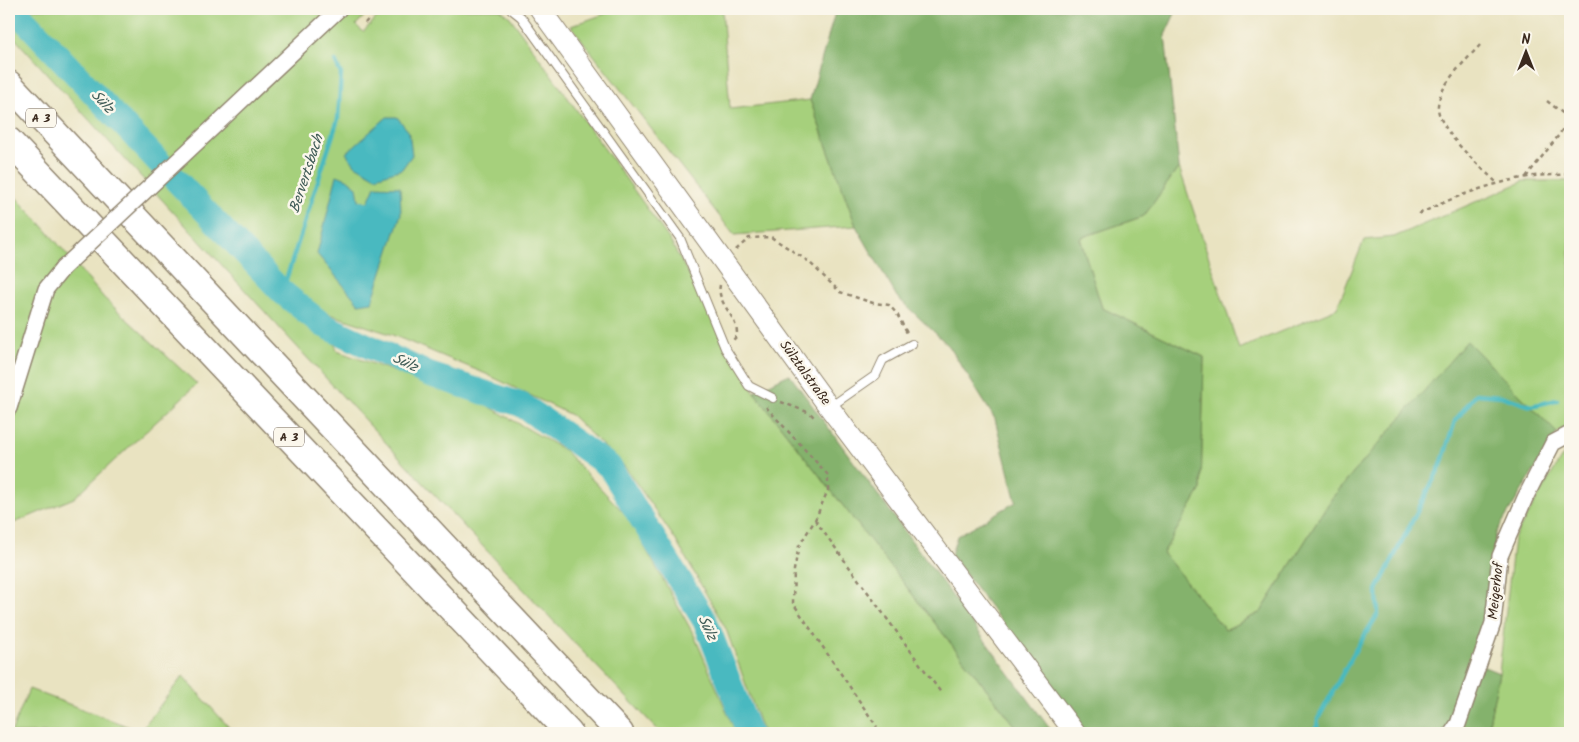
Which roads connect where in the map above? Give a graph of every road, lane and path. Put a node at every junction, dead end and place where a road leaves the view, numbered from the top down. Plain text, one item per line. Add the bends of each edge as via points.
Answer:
1 (339, 9) edge
2 (378, 9) edge
3 (511, 9) edge
4 (540, 9) edge
5 (365, 23) dead end
6 (1480, 45) dead end
7 (9, 84) edge
8 (1547, 101) dead end
9 (1570, 117) edge
10 (9, 140) edge
11 (1570, 174) edge
12 (1526, 177) junction
13 (1497, 184) junction
14 (1419, 214) dead end
15 (735, 251) dead end
16 (722, 279) dead end
17 (912, 344) joint
18 (725, 348) junction
19 (749, 386) junction
20 (773, 398) dead end
21 (829, 407) junction
22 (9, 408) edge
23 (1570, 434) edge
24 (815, 520) junction
25 (942, 694) dead end
26 (877, 728) dead end
27 (569, 733) edge
28 (620, 733) edge
29 (1075, 733) edge
30 (1452, 733) edge

1 - 22 street, bridge via 63,268 46,289
2 - 5 path
3 - 18 lane via 521,18 680,238
4 - 21 main road, Sülztalstraße
6 - 13 path via 1445,88 1438,104 1440,118 1448,132
7 - 28 highway, A 3
8 - 9 path
9 - 12 path
10 - 27 highway, A 3
11 - 12 path
12 - 13 path
13 - 14 path
15 - 17 path via 749,238 770,237 808,261 840,292 889,305 898,314
16 - 18 path via 719,288 722,302 738,324 737,336
17 - 21 lane via 883,360 876,375
18 - 19 lane
19 - 20 lane
19 - 24 path via 828,475 828,490
21 - 29 main road, Sülztalstraße
23 - 30 street, Meigerhof via 1553,443 1500,556 1493,623
24 - 25 path
24 - 26 path via 799,546 793,603

